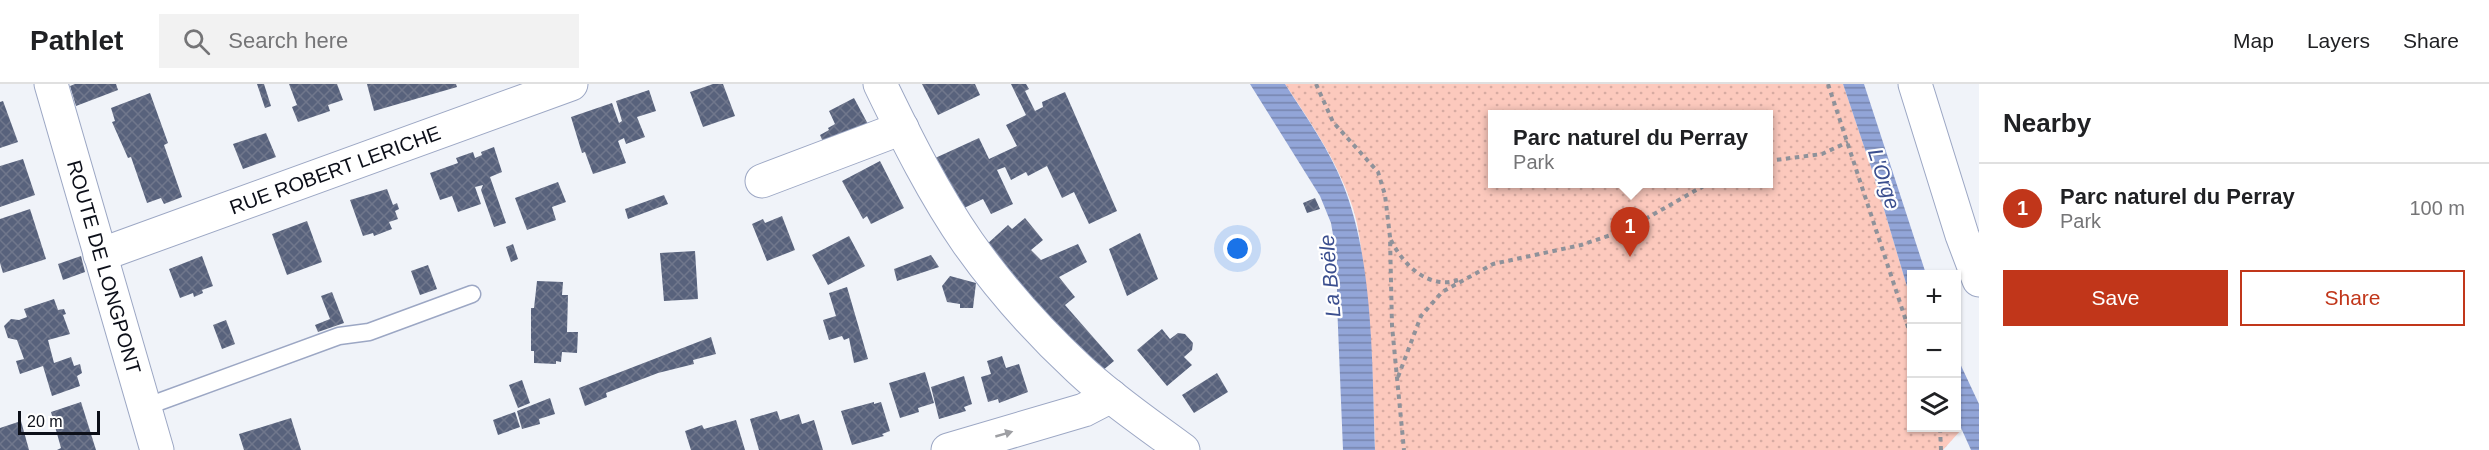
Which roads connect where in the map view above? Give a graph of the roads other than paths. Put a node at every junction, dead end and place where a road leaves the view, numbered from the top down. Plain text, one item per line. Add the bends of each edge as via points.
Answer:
1 (51, 84) edge
2 (571, 84) edge
3 (880, 84) edge
4 (1915, 84) edge
5 (902, 128) junction
6 (762, 182) dead end
7 (100, 255) junction
8 (1979, 280) edge
9 (472, 294) dead end
10 (1110, 396) junction
11 (145, 407) junction
12 (157, 450) edge
13 (948, 450) edge
14 (1183, 450) edge

1 - 7 street, ROUTE DE LONGPONT
2 - 7 street, RUE ROBERT LERICHE
3 - 5 street
4 - 8 street
5 - 6 street
5 - 10 street via 968,243 1043,333
7 - 11 street, ROUTE DE LONGPONT
9 - 11 lane via 369,332 339,336
13 -> 10 street via 1084,410
10 - 14 street
11 - 12 street, ROUTE DE LONGPONT

